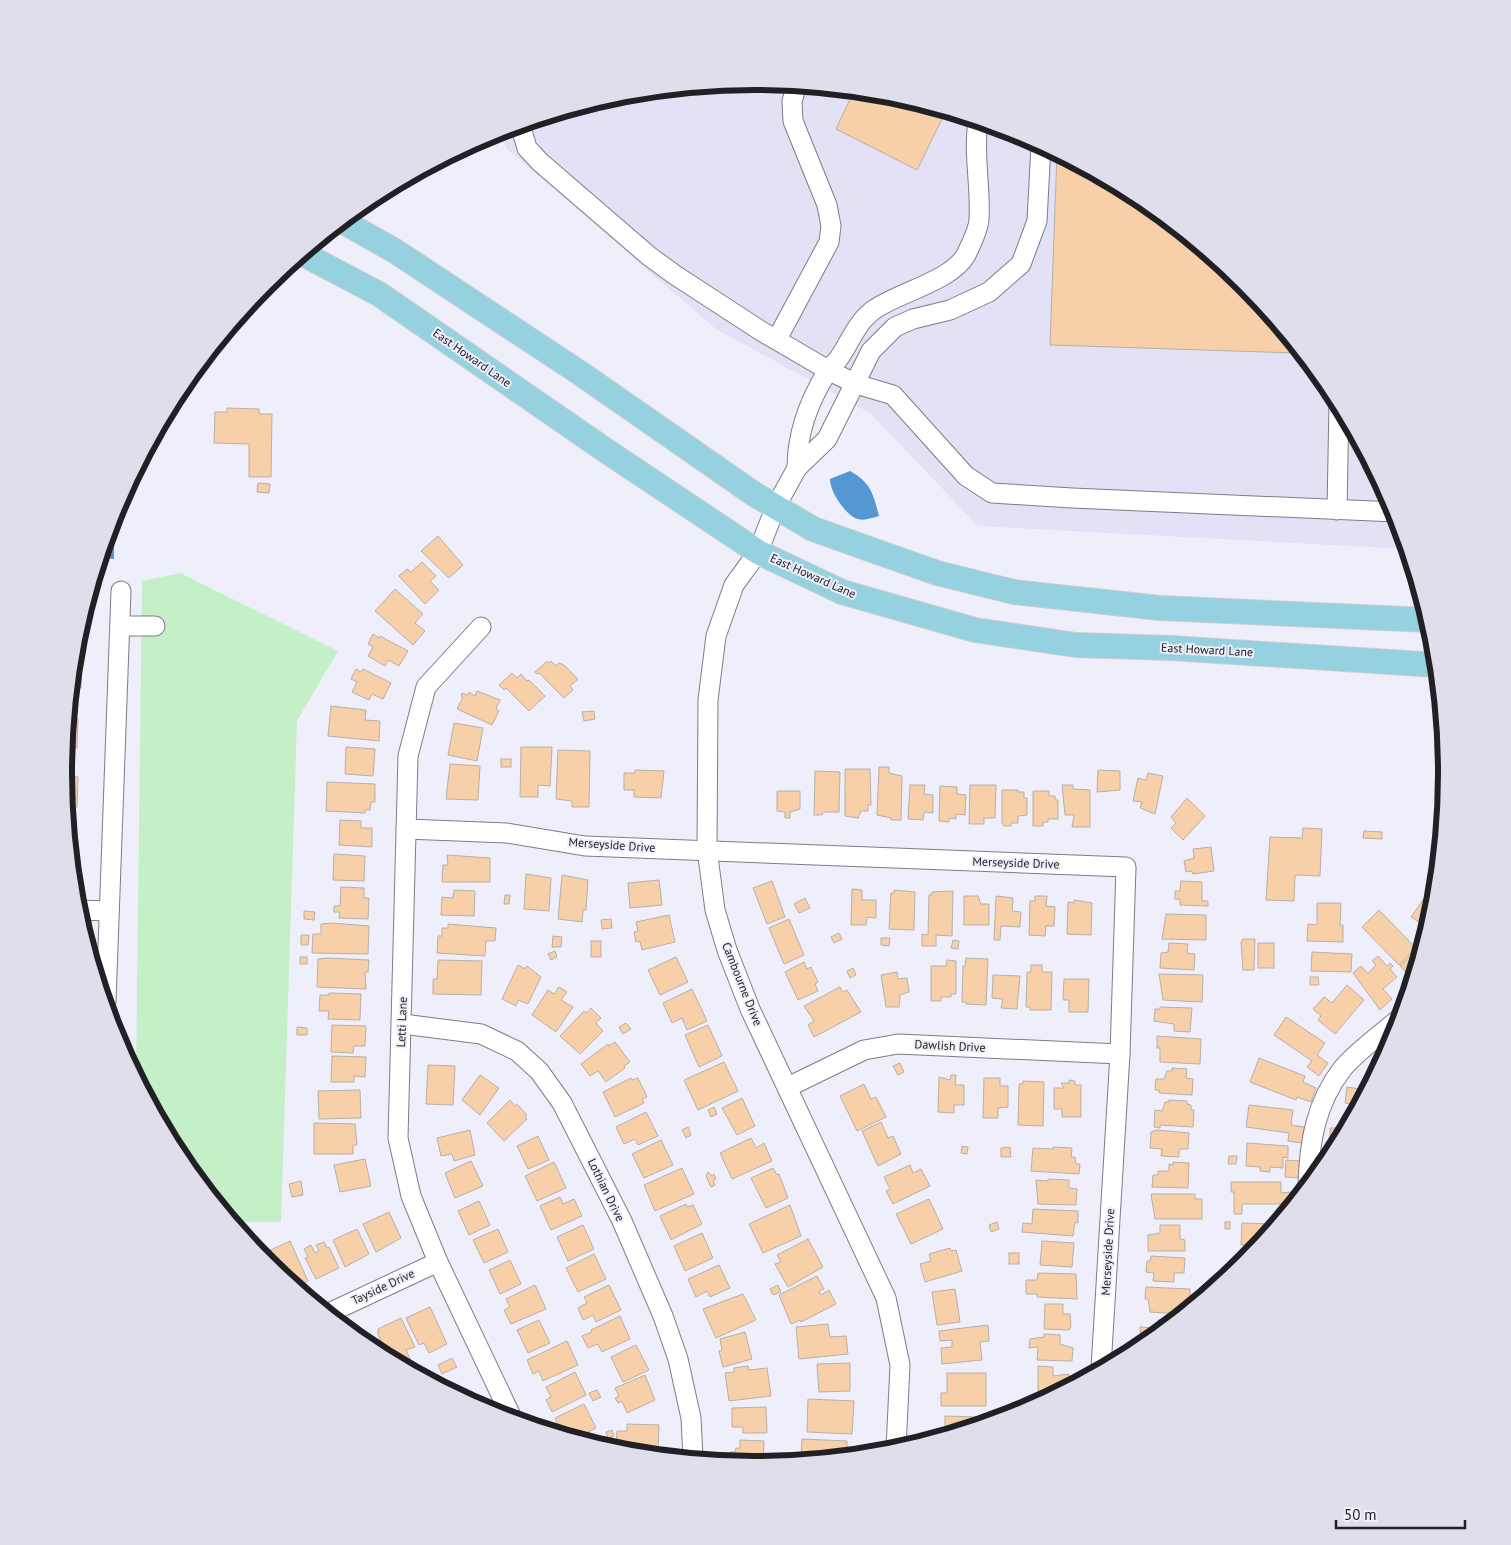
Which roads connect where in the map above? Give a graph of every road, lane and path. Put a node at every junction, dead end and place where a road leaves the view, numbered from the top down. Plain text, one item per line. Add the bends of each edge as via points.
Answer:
1 (795, 91) edge
2 (977, 127) edge
3 (522, 131) edge
4 (1042, 152) edge
5 (348, 225) edge
6 (308, 257) edge
7 (777, 339) junction
8 (828, 370) junction
9 (856, 384) junction
10 (1339, 418) edge
11 (797, 468) junction
12 (776, 506) junction
13 (1337, 510) junction
14 (1387, 512) edge
15 (758, 552) junction
16 (121, 591) dead end
17 (1420, 620) edge
18 (120, 626) junction
19 (155, 626) dead end
20 (481, 627) dead end
21 (1430, 665) edge
22 (406, 829) junction
23 (707, 850) junction
24 (87, 910) edge
25 (109, 911) junction
26 (107, 984) edge
27 (403, 1024) junction
28 (1389, 1027) edge
29 (1120, 1054) junction
30 (788, 1087) junction
31 (1308, 1173) edge
32 (438, 1262) junction
33 (335, 1310) edge
34 (1101, 1361) edge
35 (508, 1409) edge
36 (896, 1440) edge
37 (693, 1452) edge

1 - 7 street via 793,120 827,204 830,242
2 - 8 street via 975,140 980,221 965,256 940,278 901,294 874,310 855,329 839,358
3 - 7 street via 528,148 540,162 649,256
4 - 9 street via 1037,221 1021,264 989,292 950,310 895,327 870,351
5 - 12 main road via 395,251
6 - 15 main road, East Howard Lane via 379,294
7 - 8 street
8 - 9 street
8 - 11 street via 804,418 797,445
9 - 11 street via 827,439
9 - 13 street via 893,395 966,476 992,493
10 - 13 street
11 - 12 street, Cambourne Drive
12 - 15 street, Cambourne Drive
12 - 17 main road via 822,532 937,573 1014,592 1160,608
13 - 14 street
15 - 21 main road, East Howard Lane via 842,592 975,630 1076,645 1180,648
15 - 23 street, Cambourne Drive via 734,585 716,636 708,700
16 - 18 street
18 - 19 street
18 - 25 street
20 - 22 street, Letti Lane via 426,687 408,756
22 - 23 street, Merseyside Drive via 507,832 585,846
22 - 27 street, Letti Lane
23 - 29 street, Merseyside Drive via 1126,867
23 - 30 street, Cambourne Drive via 715,910 726,950
24 - 25 street
25 - 26 street
27 - 32 street, Letti Lane via 398,1138 411,1196
27 - 37 street, Lothian Drive via 481,1034 510,1048 539,1071 562,1103 622,1221 663,1316 678,1359 691,1418
28 - 31 street via 1343,1068 1318,1109
29 - 30 street, Dawlish Drive via 898,1044 864,1050
29 - 34 street, Merseyside Drive
30 - 36 street, Cambourne Drive via 888,1303 900,1365
32 - 33 street, Tayside Drive
32 - 35 street, Letti Lane

